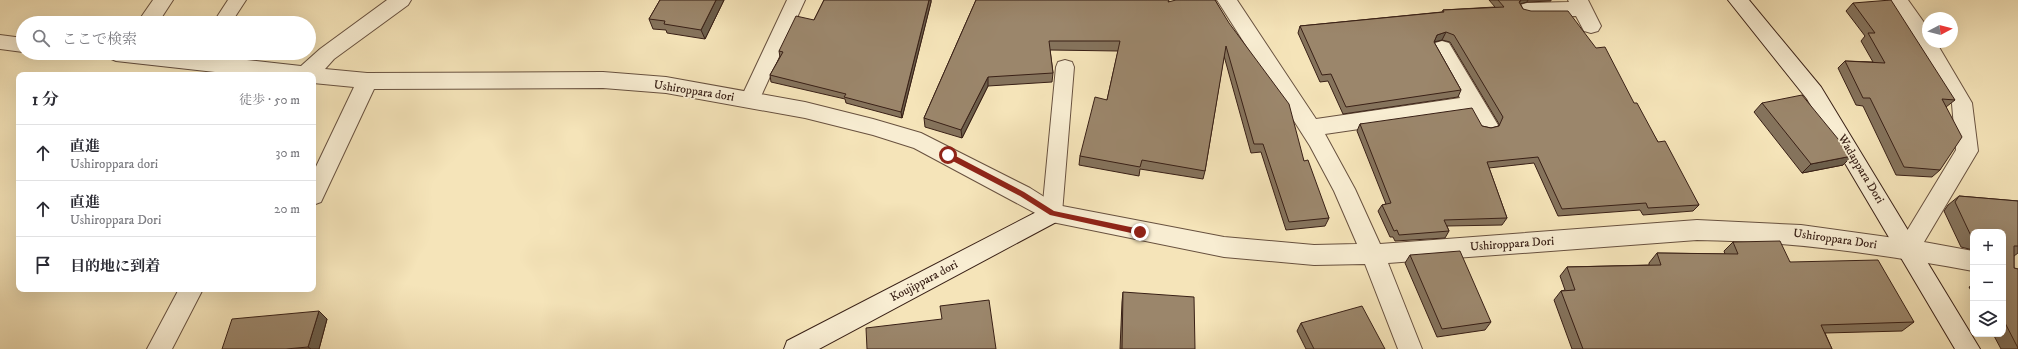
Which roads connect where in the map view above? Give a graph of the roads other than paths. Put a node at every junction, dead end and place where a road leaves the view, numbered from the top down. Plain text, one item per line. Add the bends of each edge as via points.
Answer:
1 (163, 0) edge
2 (237, 0) edge
3 (401, 0) edge
4 (796, 0) edge
5 (1226, 0) edge
6 (1738, 0) edge
7 (1898, 0) edge
8 (1526, 10) edge
9 (1583, 11) edge
10 (152, 16) edge
11 (227, 16) edge
12 (0, 42) edge
13 (16, 43) edge
14 (1442, 48) dead end
15 (211, 60) edge
16 (1065, 67) dead end
17 (286, 72) edge
18 (308, 72) edge
19 (316, 75) edge
20 (367, 81) junction
21 (750, 100) junction
22 (1474, 104) junction
23 (1487, 125) dead end
24 (1311, 128) junction
25 (316, 190) edge
26 (1052, 213) junction
27 (1908, 249) junction
28 (1373, 254) junction
29 (1970, 260) edge
30 (189, 292) edge
31 (159, 349) edge
32 (796, 349) edge
33 (1410, 349) edge
34 (1968, 349) edge

1 - 10 street
2 - 11 lane
3 - 18 street via 327,54
4 - 21 lane
5 - 24 street
6 - 27 street, Wadappara Dori via 1814,93
7 - 27 street via 1962,102 1967,151
8 - 9 street
12 - 13 street
14 - 22 street
15 - 17 street
16 - 26 lane
19 - 20 street, Ushiroppara dori
20 - 21 street, Ushiroppara dori via 603,80 666,84
20 - 25 street
21 - 26 street, Ushiroppara dori via 805,110 922,142 1022,194
22 - 23 street
22 - 24 street
24 - 28 street via 1345,190
26 - 28 street, Ushiroppara Dori via 1224,247 1314,255
26 - 32 street, Koujippara dori
27 - 28 street, Ushiroppara Dori via 1788,233 1733,230
27 - 29 street, Ushiroppara Dori
27 - 34 street, Wadappara Dori
28 - 33 street
30 - 31 street

